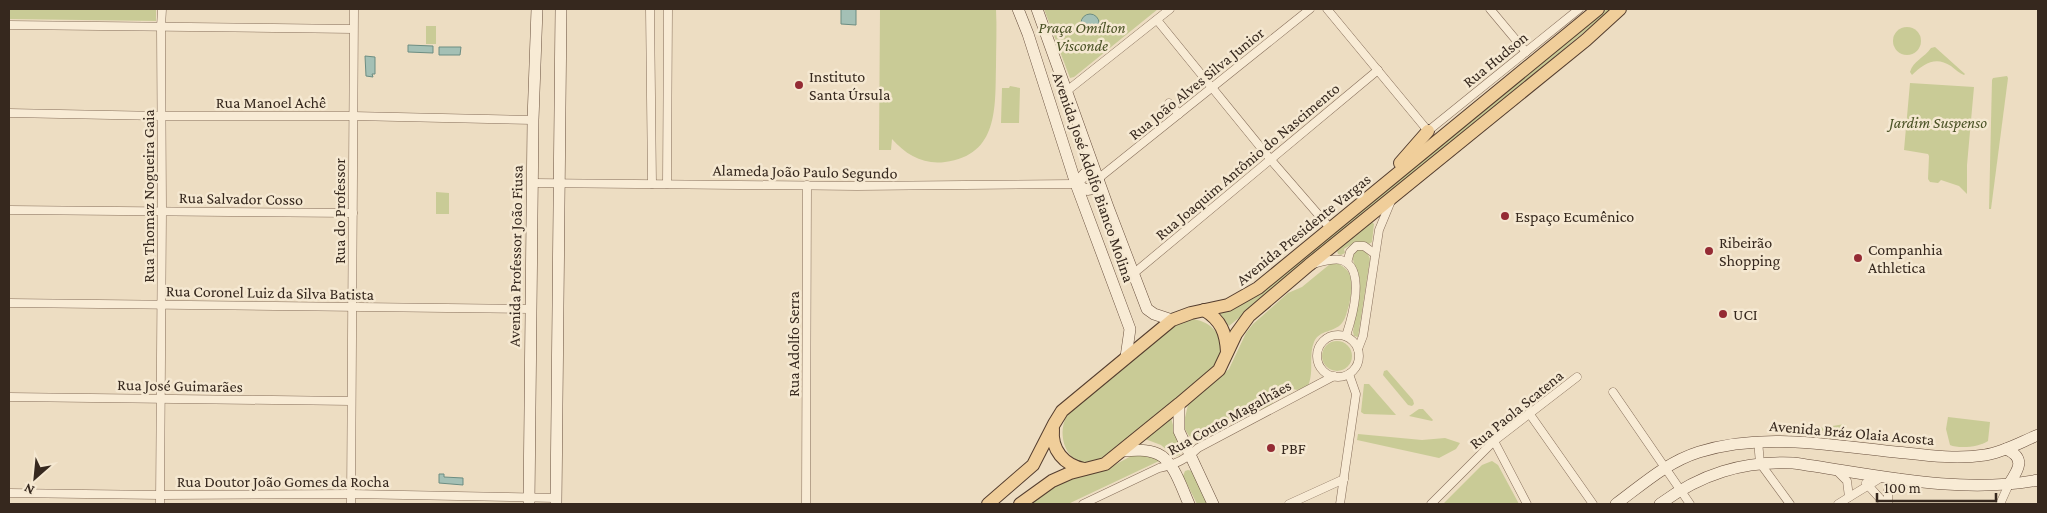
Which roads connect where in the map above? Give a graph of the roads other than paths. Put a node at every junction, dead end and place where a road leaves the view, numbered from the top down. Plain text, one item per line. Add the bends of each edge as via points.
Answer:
1 (162, 9) edge
2 (354, 9) edge
3 (537, 9) edge
4 (561, 9) edge
5 (650, 9) edge
6 (668, 9) edge
7 (1018, 9) edge
8 (1037, 9) edge
9 (1170, 9) edge
10 (1310, 9) edge
11 (1327, 9) edge
12 (1490, 9) edge
13 (1579, 9) edge
14 (1598, 9) edge
15 (1629, 9) edge
16 (1615, 12) edge
17 (1157, 20) junction
18 (9, 25) edge
19 (161, 26) junction
20 (1044, 27) junction
21 (353, 29) junction
22 (1028, 34) junction
23 (1526, 52) junction
24 (1378, 70) junction
25 (1213, 88) junction
26 (1068, 90) junction
27 (1169, 103) dead end
28 (9, 113) edge
29 (1180, 114) junction
30 (162, 116) junction
31 (353, 116) junction
32 (533, 120) junction
33 (1428, 131) junction
34 (1271, 160) junction
35 (1099, 178) junction
36 (533, 183) junction
37 (560, 183) junction
38 (652, 184) junction
39 (667, 184) junction
40 (1076, 184) junction
41 (806, 185) junction
42 (1380, 188) junction
43 (1393, 197) junction
44 (9, 210) edge
45 (162, 210) junction
46 (352, 213) junction
47 (1330, 228) junction
48 (1375, 254) junction
49 (1347, 263) junction
50 (1309, 265) junction
51 (1133, 274) junction
52 (9, 303) edge
53 (162, 304) junction
54 (352, 307) junction
55 (531, 309) junction
56 (1204, 310) junction
57 (1172, 320) junction
58 (1346, 336) junction
59 (1358, 349) junction
60 (1227, 355) junction
61 (1126, 357) junction
62 (1350, 374) junction
63 (1334, 376) junction
64 (1577, 377) dead end
65 (1613, 392) dead end
66 (9, 397) edge
67 (162, 398) junction
68 (351, 400) junction
69 (1179, 404) junction
70 (1529, 413) junction
71 (1054, 424) junction
72 (2038, 435) edge
73 (1494, 441) junction
74 (1758, 441) junction
75 (2006, 449) junction
76 (1122, 451) junction
77 (1190, 456) junction
78 (1760, 463) junction
79 (1170, 466) junction
80 (1665, 467) junction
81 (1831, 468) junction
82 (1086, 470) junction
83 (1857, 472) junction
84 (1884, 476) junction
85 (1899, 478) junction
86 (1344, 479) junction
87 (2038, 480) edge
88 (2009, 484) junction
89 (1868, 485) junction
90 (1680, 491) junction
91 (9, 493) edge
92 (351, 494) junction
93 (160, 495) junction
94 (1848, 497) junction
95 (529, 501) edge
96 (556, 501) edge
97 (160, 504) edge
98 (351, 504) edge
99 (806, 504) edge
100 (988, 504) edge
101 (1020, 504) edge
102 (1083, 504) edge
103 (1189, 504) edge
104 (1213, 504) edge
105 (1289, 504) edge
106 (1340, 504) edge
107 (1431, 504) edge
108 (1527, 504) edge
109 (1593, 504) edge
110 (1616, 504) edge
111 (1660, 504) edge
112 (1690, 504) edge
113 (1790, 504) edge
114 (1838, 504) edge
115 (1886, 504) edge
116 (2000, 504) edge

1 - 19 street, Rua Thomaz Nogueira Gaia
2 - 21 street, Rua do Professor
3 - 32 main road, Avenida Professor João Fiusa
4 - 37 main road
5 - 38 street
6 - 39 street
7 - 22 main road, Avenida José Adolfo Bianco Molina
8 - 20 main road, Avenida José Adolfo Bianco Molina
9 - 17 street
10 - 25 street, Rua João Alves Silva Junior
11 - 24 street
12 - 23 street
13 - 23 street, Rua Hudson
14 - 42 main road, Avenida Presidente Vargas
15 - 16 main road via 1619,16
16 - 43 main road, Avenida Presidente Vargas via 1586,40
17 - 25 street
17 - 26 street
18 - 19 street
19 - 21 street
19 - 30 street, Rua Thomaz Nogueira Gaia
20 - 22 main road
20 - 26 main road, Avenida José Adolfo Bianco Molina
21 - 31 street, Rua do Professor
22 - 40 main road, Avenida José Adolfo Bianco Molina
23 - 33 street, Rua Hudson
24 - 33 street
24 - 34 street, Rua Joaquim Antônio do Nascimento
25 - 29 street, Rua João Alves Silva Junior
25 - 34 street
26 - 35 main road, Avenida José Adolfo Bianco Molina
27 - 29 street
28 - 30 street, Rua Manoel Achê
29 - 35 street, Rua João Alves Silva Junior
30 - 31 street, Rua Manoel Achê
30 - 45 street, Rua Thomaz Nogueira Gaia
31 - 32 street, Rua Manoel Achê
31 - 46 street, Rua do Professor
32 - 36 main road, Avenida Professor João Fiusa
33 - 42 main road
34 - 47 street
34 - 51 street, Rua Joaquim Antônio do Nascimento
35 - 40 main road via 1085,174
35 - 51 main road, Avenida José Adolfo Bianco Molina
36 - 37 street, Alameda João Paulo Segundo
36 - 55 main road, Avenida Professor João Fiusa
37 - 38 street, Alameda João Paulo Segundo
37 - 96 main road
38 - 39 street, Alameda João Paulo Segundo
39 - 41 street, Alameda João Paulo Segundo
40 - 41 street, Alameda João Paulo Segundo
40 - 61 main road, Avenida José Adolfo Bianco Molina via 1130,329
41 - 99 street, Rua Adolfo Serra
42 - 47 main road, Avenida Presidente Vargas
43 - 48 street via 1383,217
43 - 50 main road, Avenida Presidente Vargas
44 - 45 street, Rua Salvador Cosso
45 - 46 street, Rua Salvador Cosso
45 - 53 street, Rua Thomaz Nogueira Gaia
46 - 54 street, Rua do Professor
47 - 56 main road, Avenida Presidente Vargas via 1258,288 1228,305
48 - 49 street via 1364,246 1356,246
48 - 59 street via 1363,336
49 - 50 street via 1338,259
49 - 58 street via 1356,281
50 - 60 main road, Avenida Presidente Vargas via 1249,316
51 - 57 main road, Avenida José Adolfo Bianco Molina via 1147,309
52 - 53 street, Rua Coronel Luiz da Silva Batista
53 - 54 street, Rua Coronel Luiz da Silva Batista
53 - 67 street, Rua Thomaz Nogueira Gaia
54 - 55 street, Rua Coronel Luiz da Silva Batista
54 - 68 street, Rua do Professor
55 - 95 main road, Avenida Professor João Fiusa
56 - 57 main road, Avenida Presidente Vargas
56 - 60 main road via 1223,328
57 - 61 main road, Avenida Presidente Vargas
58 - 59 street
58 - 63 street via 1339,334 1326,338 1318,350 1322,369
59 - 62 street via 1358,364
60 - 69 main road, Avenida Presidente Vargas via 1219,370
61 - 71 main road, Avenida Presidente Vargas via 1069,405
62 - 63 street
62 - 86 street via 1356,394
63 - 77 street, Rua Couto Magalhães via 1198,448
64 - 70 street, Rua Paola Scatena
65 - 80 street
66 - 67 street, Rua José Guimarães
67 - 68 street, Rua José Guimarães
67 - 93 street, Rua Thomaz Nogueira Gaia
68 - 92 street, Rua do Professor
69 - 76 main road, Avenida Presidente Vargas
69 - 77 main road via 1179,431
70 - 73 street, Rua Paola Scatena
70 - 109 street
71 - 82 main road via 1053,439 1058,453 1070,465
71 - 100 main road, Avenida Presidente Vargas via 1033,465
72 - 75 main road, Avenida Bráz Olaia Acosta
73 - 107 street, Rua Paola Scatena
73 - 108 street
74 - 75 main road, Avenida Bráz Olaia Acosta via 1821,443 1948,456 1986,455
74 - 78 street
74 - 80 main road, Avenida Bráz Olaia Acosta via 1698,452
75 - 88 main road via 2015,453 2019,461 2018,472
76 - 79 main road via 1157,453
76 - 82 main road, Avenida Presidente Vargas via 1105,464
77 - 79 street, Rua Couto Magalhães
77 - 104 main road
78 - 81 main road
78 - 90 main road via 1730,468
78 - 113 street
79 - 102 street, Rua Couto Magalhães
79 - 103 main road
80 - 90 street
80 - 110 main road, Avenida Bráz Olaia Acosta
81 - 83 main road
81 - 94 street via 1844,477
82 - 101 main road, Avenida Presidente Vargas via 1052,482
83 - 84 main road
83 - 89 street
84 - 85 main road
84 - 89 street
85 - 88 main road via 1960,485
85 - 115 street via 1888,491
86 - 105 street
86 - 106 street
87 - 88 main road
88 - 116 street
89 - 94 street
89 - 115 street
90 - 111 main road
90 - 112 street
91 - 93 street, Rua Doutor João Gomes da Rocha
92 - 93 street, Rua Doutor João Gomes da Rocha
92 - 95 street, Rua Doutor João Gomes da Rocha
92 - 98 street, Rua do Professor
93 - 97 street, Rua Thomaz Nogueira Gaia
94 - 114 street
95 - 96 street, Rua Doutor João Gomes da Rocha

